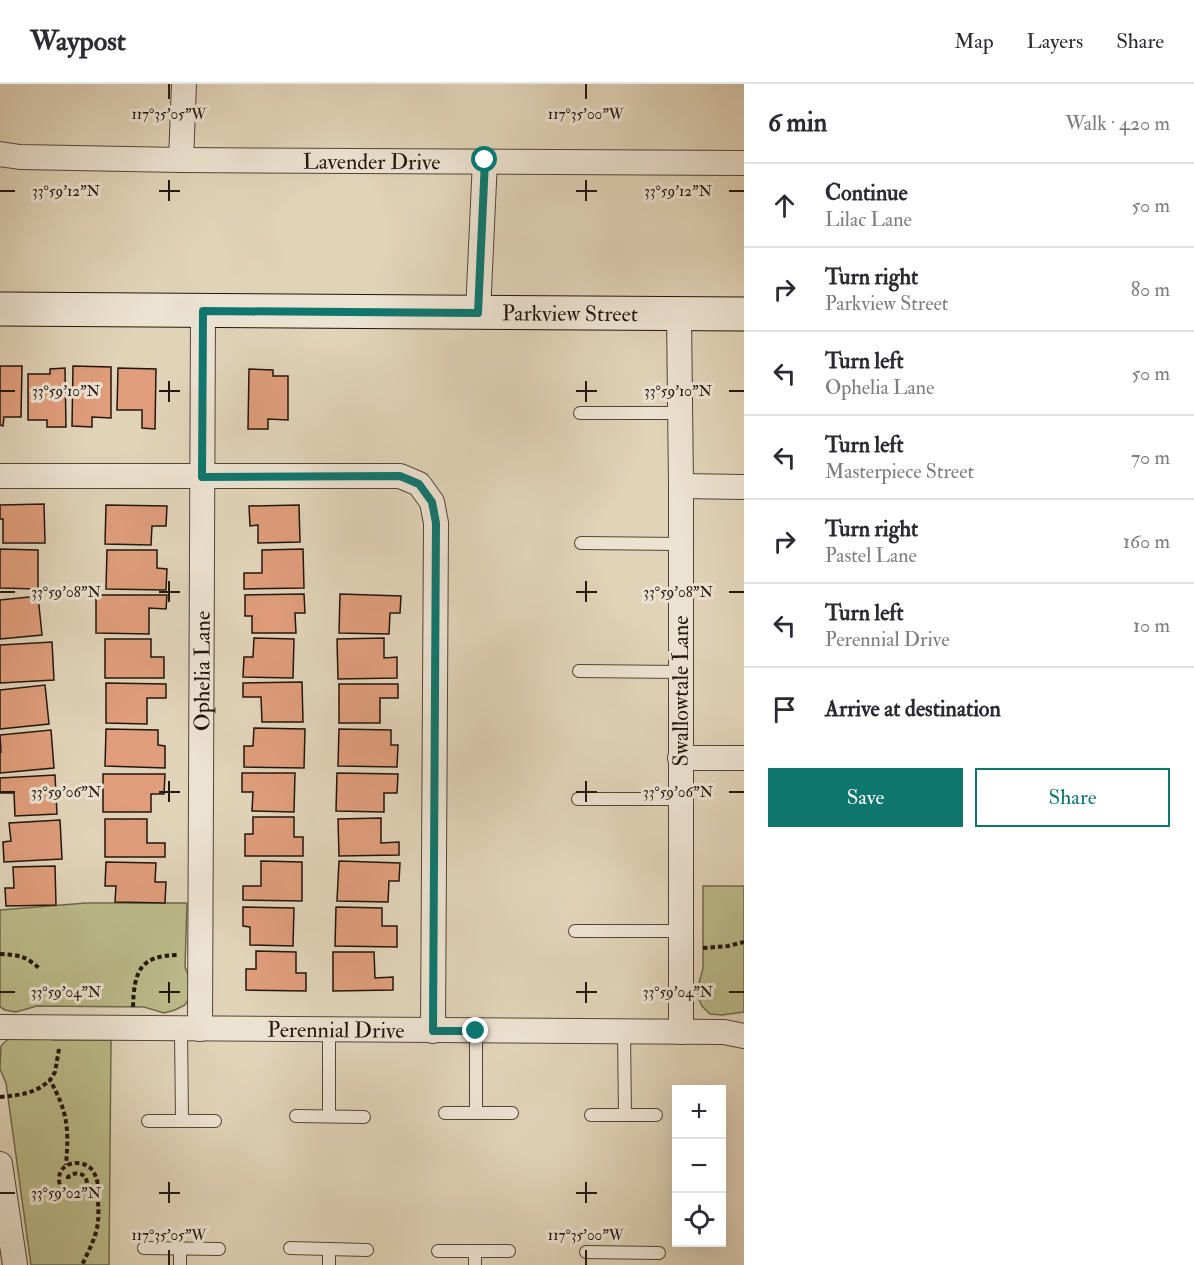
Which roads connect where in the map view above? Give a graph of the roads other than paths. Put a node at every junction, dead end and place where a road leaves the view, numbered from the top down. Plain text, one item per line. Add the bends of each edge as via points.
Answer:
1 (184, 84) edge
2 (0, 154) edge
3 (181, 160) junction
4 (485, 160) junction
5 (744, 162) edge
6 (0, 309) edge
7 (203, 311) junction
8 (478, 313) junction
9 (679, 314) junction
10 (744, 315) edge
11 (580, 413) dead end
12 (680, 413) junction
13 (0, 476) edge
14 (202, 477) junction
15 (681, 486) junction
16 (744, 487) edge
17 (581, 543) dead end
18 (681, 544) junction
19 (579, 671) dead end
20 (680, 672) junction
21 (680, 758) junction
22 (744, 758) edge
23 (578, 799) dead end
24 (680, 800) junction
25 (575, 931) dead end
26 (681, 940) junction
27 (0, 1027) edge
28 (190, 1029) junction
29 (329, 1030) junction
30 (433, 1031) junction
31 (476, 1031) junction
32 (624, 1032) junction
33 (681, 1032) junction
34 (744, 1036) edge
35 (445, 1113) dead end
36 (477, 1113) junction
37 (512, 1113) dead end
38 (591, 1115) dead end
39 (625, 1115) junction
40 (656, 1115) dead end
41 (296, 1116) dead end
42 (329, 1116) junction
43 (364, 1117) dead end
44 (148, 1121) dead end
45 (182, 1121) junction
46 (215, 1121) dead end
47 (0, 1164) edge
48 (144, 1248) dead end
49 (180, 1248) junction
50 (290, 1248) dead end
51 (219, 1249) dead end
52 (329, 1249) junction
53 (367, 1250) dead end
54 (438, 1251) dead end
55 (475, 1251) junction
56 (509, 1251) dead end
57 (586, 1252) dead end
58 (659, 1253) dead end
59 (626, 1259) edge
60 (15, 1265) edge
61 (180, 1265) edge
62 (329, 1265) edge
63 (475, 1265) edge

1 - 3 street
2 - 3 street, Lavender Drive
3 - 4 street, Lavender Drive
4 - 5 street, Lavender Drive
4 - 8 street
6 - 7 street, Parkview Street
7 - 8 street, Parkview Street
7 - 14 street, Ophelia Lane
8 - 9 street, Parkview Street
9 - 10 street, Parkview Street
9 - 12 street, Swallowtale Lane
11 - 12 lane
12 - 15 street, Swallowtale Lane
13 - 14 street
14 - 28 street, Ophelia Lane via 200,955
14 - 30 street via 400,476 419,484 432,502 436,523
15 - 16 street
15 - 18 street, Swallowtale Lane
17 - 18 lane
18 - 20 street, Swallowtale Lane
19 - 20 lane
20 - 21 street, Swallowtale Lane
21 - 22 street
21 - 24 street, Swallowtale Lane
23 - 24 lane
24 - 26 street, Swallowtale Lane
25 - 26 lane
26 - 33 street, Swallowtale Lane
27 - 28 street, Perennial Drive
28 - 29 street, Perennial Drive
28 - 45 lane
29 - 30 street, Perennial Drive
29 - 42 lane
30 - 31 street, Perennial Drive
31 - 32 street, Perennial Drive
31 - 36 lane
32 - 33 street, Perennial Drive
32 - 39 lane
33 - 34 street, Perennial Drive
35 - 36 lane
36 - 37 lane
38 - 39 lane
39 - 40 lane
41 - 42 lane
42 - 43 lane
44 - 45 lane
45 - 46 lane
47 - 60 street
48 - 49 lane
49 - 51 lane
49 - 61 lane
50 - 52 lane
52 - 53 lane
52 - 62 lane
54 - 55 lane
55 - 56 lane
55 - 63 lane
57 - 59 lane
58 - 59 lane

